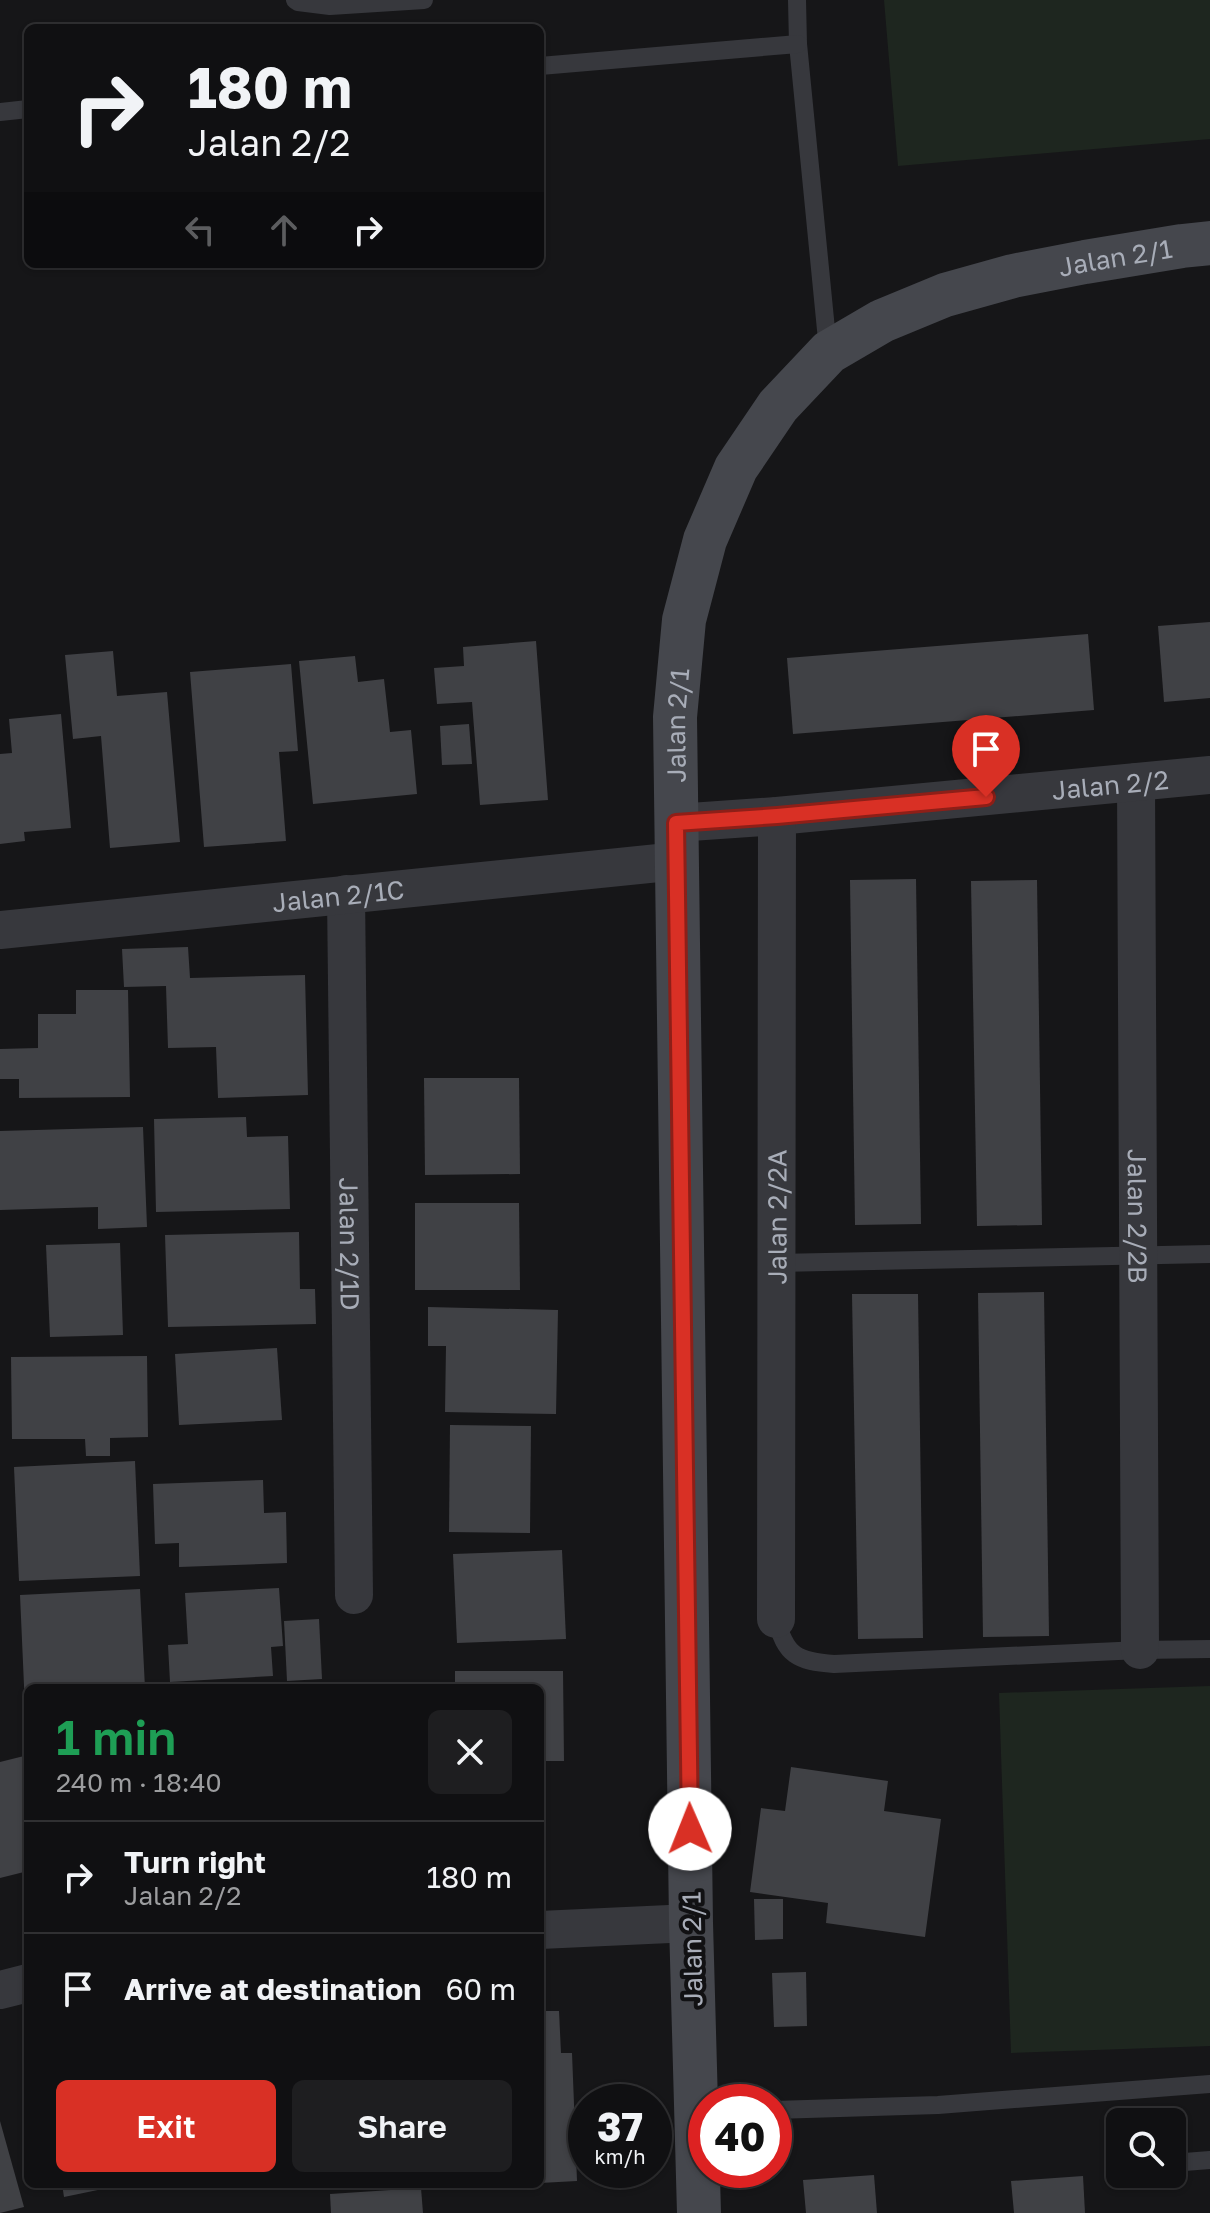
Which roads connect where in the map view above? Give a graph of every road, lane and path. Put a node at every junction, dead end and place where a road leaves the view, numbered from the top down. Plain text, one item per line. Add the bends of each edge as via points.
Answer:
1 (295, 0) edge
2 (424, 0) edge
3 (797, 0) edge
4 (798, 44) junction
5 (544, 66) edge
6 (24, 109) edge
7 (0, 112) edge
8 (1210, 243) edge
9 (829, 352) junction
10 (1210, 775) edge
11 (1136, 782) junction
12 (777, 816) junction
13 (677, 842) junction
14 (346, 894) junction
15 (0, 930) edge
16 (1210, 1254) edge
17 (1138, 1255) junction
18 (777, 1263) junction
19 (354, 1595) dead end
20 (776, 1619) joint
21 (1210, 1649) edge
22 (1140, 1650) junction
23 (691, 1923) junction
24 (544, 1930) edge
25 (24, 1984) edge
26 (0, 1990) edge
27 (700, 2084) edge
28 (1210, 2084) edge
29 (792, 2109) edge
30 (1210, 2160) edge
31 (1186, 2162) edge
32 (699, 2188) edge
33 (699, 2213) edge

1 - 2 lane via 330,6
3 - 4 lane
4 - 5 lane
4 - 9 lane
6 - 7 lane
8 - 9 street, Jalan 2/1 via 1013,276 945,295 882,321
9 - 13 street, Jalan 2/1 via 778,406 736,468 705,540 684,620 675,717
10 - 11 street, Jalan 2/2
11 - 12 street, Jalan 2/2
11 - 17 street, Jalan 2/2B
12 - 13 street, Jalan 2/2
12 - 18 street, Jalan 2/2A
13 - 14 street, Jalan 2/1C
13 - 23 street, Jalan 2/1
14 - 15 street, Jalan 2/1C
14 - 19 street, Jalan 2/1D
16 - 17 lane
17 - 18 lane
17 - 22 street, Jalan 2/2B
18 - 20 street, Jalan 2/2A
20 - 22 lane via 781,1639 794,1654 824,1663
21 - 22 lane
23 - 24 street
23 - 27 street, Jalan 2/1
25 - 26 street
28 - 29 lane via 938,2105
30 - 31 lane
32 - 33 street, Jalan 2/1

